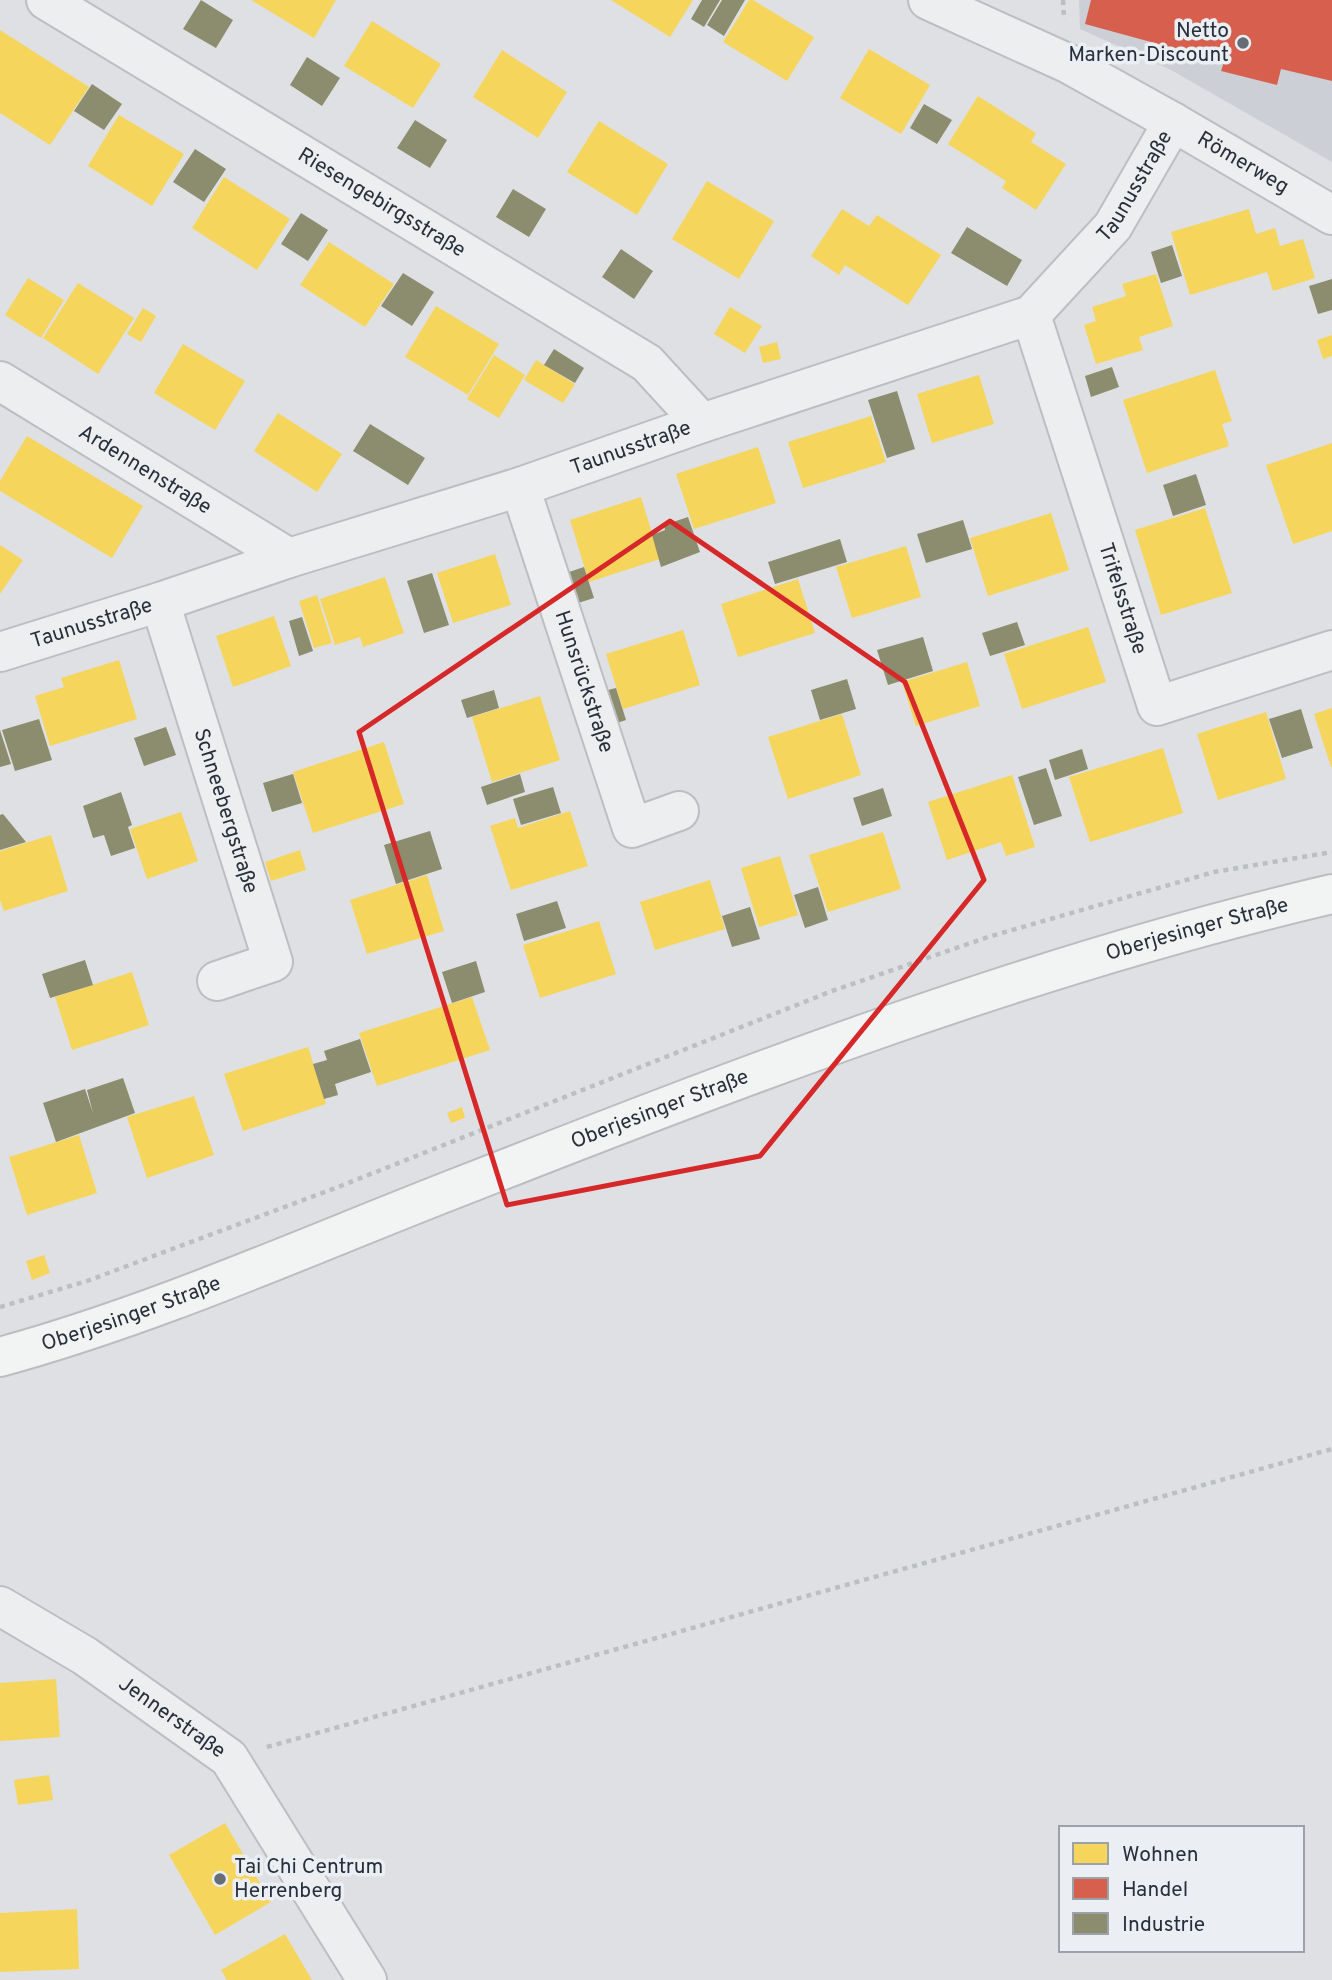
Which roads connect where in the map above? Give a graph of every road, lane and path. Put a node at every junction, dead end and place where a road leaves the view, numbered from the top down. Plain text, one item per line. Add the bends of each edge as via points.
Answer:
1 (46, 0) edge
2 (928, 0) edge
3 (1173, 122) junction
4 (1332, 215) edge
5 (1031, 315) junction
6 (0, 381) edge
7 (702, 423) junction
8 (520, 486) junction
9 (289, 558) junction
10 (160, 603) junction
11 (1332, 650) edge
12 (0, 652) edge
13 (679, 811) dead end
14 (1332, 894) edge
15 (217, 981) dead end
16 (0, 1357) edge
17 (1332, 1449) edge
18 (0, 1606) edge
19 (229, 1758) junction
20 (367, 1980) edge

1 - 7 street, Riesengebirgsstraße via 646,363
2 - 3 street, Römerweg via 1067,63
3 - 4 street, Römerweg
3 - 5 street, Taunusstraße via 1113,226
5 - 7 street, Taunusstraße
5 - 11 street, Trifelsstraße via 1157,706
6 - 9 street, Ardennenstraße
7 - 8 street, Taunusstraße
8 - 9 street, Taunusstraße
8 - 13 street, Hunsrückstraße via 632,828
9 - 10 street, Taunusstraße
10 - 12 street, Taunusstraße
10 - 15 street, Schneebergstraße via 273,962
14 - 16 main road, Oberjesinger Straße via 1150,941 926,1012 681,1099 105,1324
17 - 19 path
18 - 19 street, Jennerstraße via 85,1656
19 - 20 street, Jennerstraße

